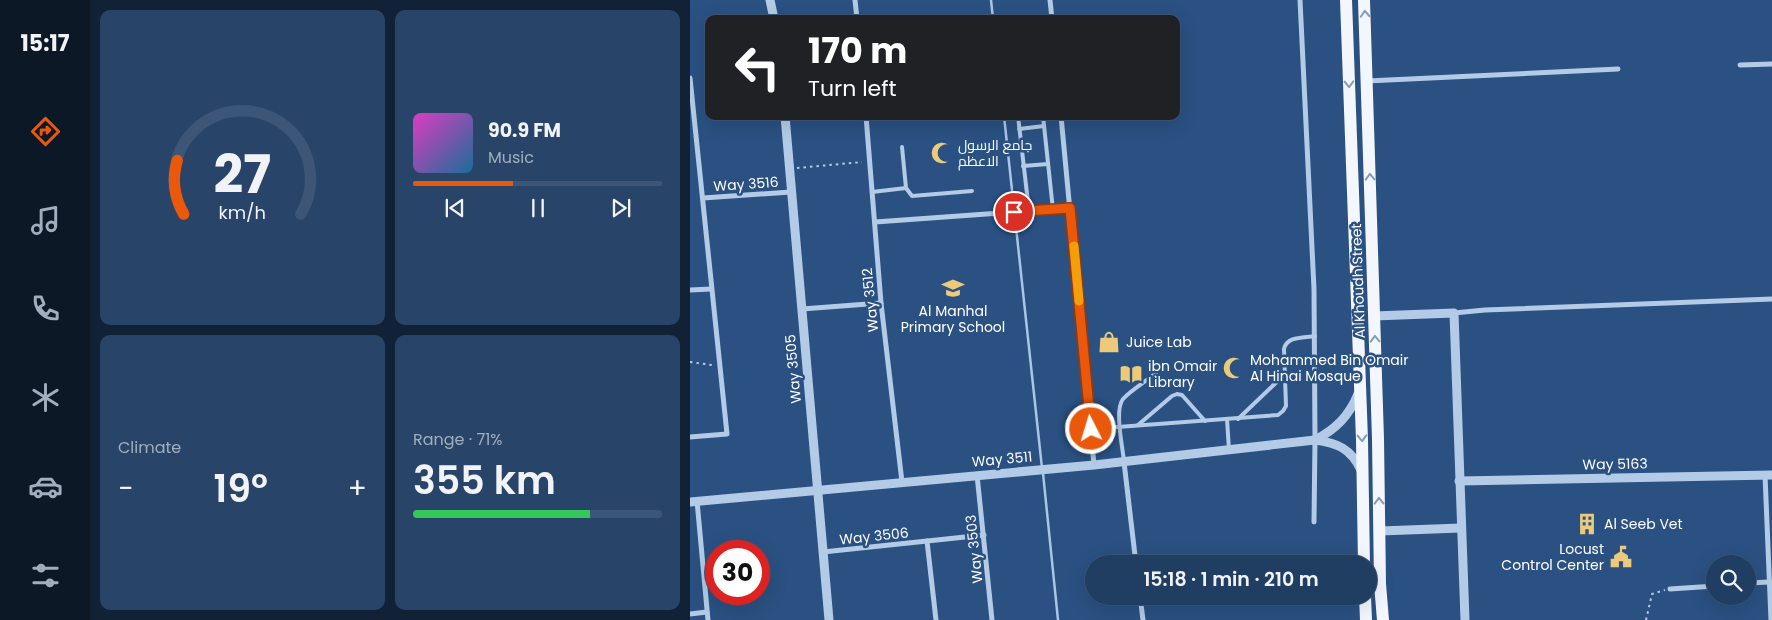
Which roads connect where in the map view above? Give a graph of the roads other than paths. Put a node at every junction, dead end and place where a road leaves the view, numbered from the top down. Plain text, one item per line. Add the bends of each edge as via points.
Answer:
1 (770, 0) edge
2 (855, 0) edge
3 (1050, 0) edge
4 (1300, 0) edge
5 (1346, 0) edge
6 (1364, 0) edge
7 (773, 15) edge
8 (857, 15) edge
9 (1052, 15) edge
10 (1772, 64) edge
11 (1740, 66) dead end
12 (1618, 69) dead end
13 (690, 78) edge
14 (1367, 81) junction
15 (784, 120) edge
16 (866, 120) edge
17 (1018, 120) edge
18 (1043, 120) edge
19 (1062, 120) edge
20 (1044, 126) junction
21 (1019, 129) junction
22 (902, 147) dead end
23 (1048, 164) junction
24 (1023, 166) junction
25 (906, 188) junction
26 (791, 192) junction
27 (872, 192) junction
28 (972, 192) dead end
29 (703, 198) junction
30 (1070, 208) junction
31 (1053, 210) junction
32 (1028, 211) junction
33 (874, 222) junction
34 (712, 288) junction
35 (690, 290) edge
36 (1772, 299) edge
37 (881, 303) junction
38 (801, 309) junction
39 (1454, 313) junction
40 (1374, 316) junction
41 (1315, 336) junction
42 (1157, 372) dead end
43 (1285, 374) junction
44 (1360, 391) junction
45 (1238, 419) junction
46 (1227, 420) junction
47 (1205, 421) junction
48 (1137, 426) junction
49 (1120, 427) junction
50 (1091, 429) junction
51 (690, 438) edge
52 (1315, 440) junction
53 (1229, 450) junction
54 (1124, 462) junction
55 (1094, 465) junction
56 (1363, 474) junction
57 (1768, 474) edge
58 (977, 475) junction
59 (1459, 481) junction
60 (902, 482) junction
61 (817, 490) junction
62 (694, 502) edge
63 (1314, 522) dead end
64 (1461, 528) junction
65 (1380, 531) junction
66 (984, 535) junction
67 (927, 541) junction
68 (823, 552) junction
69 (1135, 555) edge
70 (1364, 555) edge
71 (1770, 582) junction
72 (1756, 583) edge
73 (1706, 587) edge
74 (1670, 589) road end
75 (1141, 605) edge
76 (1365, 605) edge
77 (707, 612) junction
78 (690, 614) edge
79 (708, 620) edge
80 (829, 620) edge
81 (936, 620) edge
82 (992, 620) edge
83 (1143, 620) edge
84 (1366, 620) edge
85 (1384, 620) edge
86 (1465, 620) edge
87 (1771, 620) edge

1 - 7 street
2 - 8 street
3 - 9 street
4 - 41 street
5 -> 44 main road, Al Khoudh Street
14 -> 6 main road, Al Khoudh Street
10 - 11 street
12 - 14 street
13 - 29 street
40 -> 14 main road, Al Khoudh Street
15 - 26 street, Way 3505
16 - 27 street, Way 3512
17 - 21 lane
18 - 20 lane
19 - 30 street
20 - 21 lane
20 - 23 lane
21 - 24 lane
22 - 25 lane
23 - 24 lane
23 - 31 lane
24 - 32 lane
25 - 27 lane
25 - 28 lane via 912,196
26 - 29 street, Way 3516
26 - 38 street, Way 3505
27 - 33 street, Way 3512
29 - 34 street
30 - 31 street
30 - 50 street
31 - 32 street
32 - 33 street
33 - 37 street, Way 3512
34 - 35 street
34 - 51 street via 727,434
36 - 39 street
37 - 38 street
37 - 60 street, Way 3512
38 - 61 street, Way 3505
39 - 40 street
39 - 59 street
65 -> 40 main road, Al Khoudh Street
41 - 43 lane via 1286,343
41 - 52 street
42 - 49 lane via 1123,400 1119,408
43 - 45 lane
43 - 45 lane via 1286,406 1283,412
44 - 52 street via 1343,421
44 -> 56 main road, Al Khoudh Street
45 - 46 lane
46 - 47 lane
46 - 53 lane
47 - 48 lane
47 - 48 lane via 1182,395 1177,394
48 - 49 lane
49 - 50 lane
49 - 54 lane
50 - 55 street
52 - 53 street, Way 3511
52 - 56 street via 1331,442 1345,449
52 - 63 street
53 - 54 street, Way 3511
54 - 55 street, Way 3511
54 - 69 street
55 - 58 street, Way 3511
56 - 70 main road, Al Khoudh Street
57 - 59 street, Way 5163
57 - 71 street
58 - 60 street, Way 3511
58 - 66 street, Way 3503
59 - 64 street
60 - 61 street, Way 3511
61 - 62 street, Way 3511
61 - 68 street, Way 3505
62 - 77 street
64 - 65 street
64 - 86 street
65 - 85 main road, Al Khoudh Street
66 - 67 street, Way 3506
66 - 82 street, Way 3503
67 - 68 street, Way 3506
67 - 81 street, Way 3506
68 - 80 street, Way 3505
71 - 72 street
71 - 87 street
73 - 74 street
75 - 83 street
76 - 84 main road
77 - 78 street
77 - 79 street

